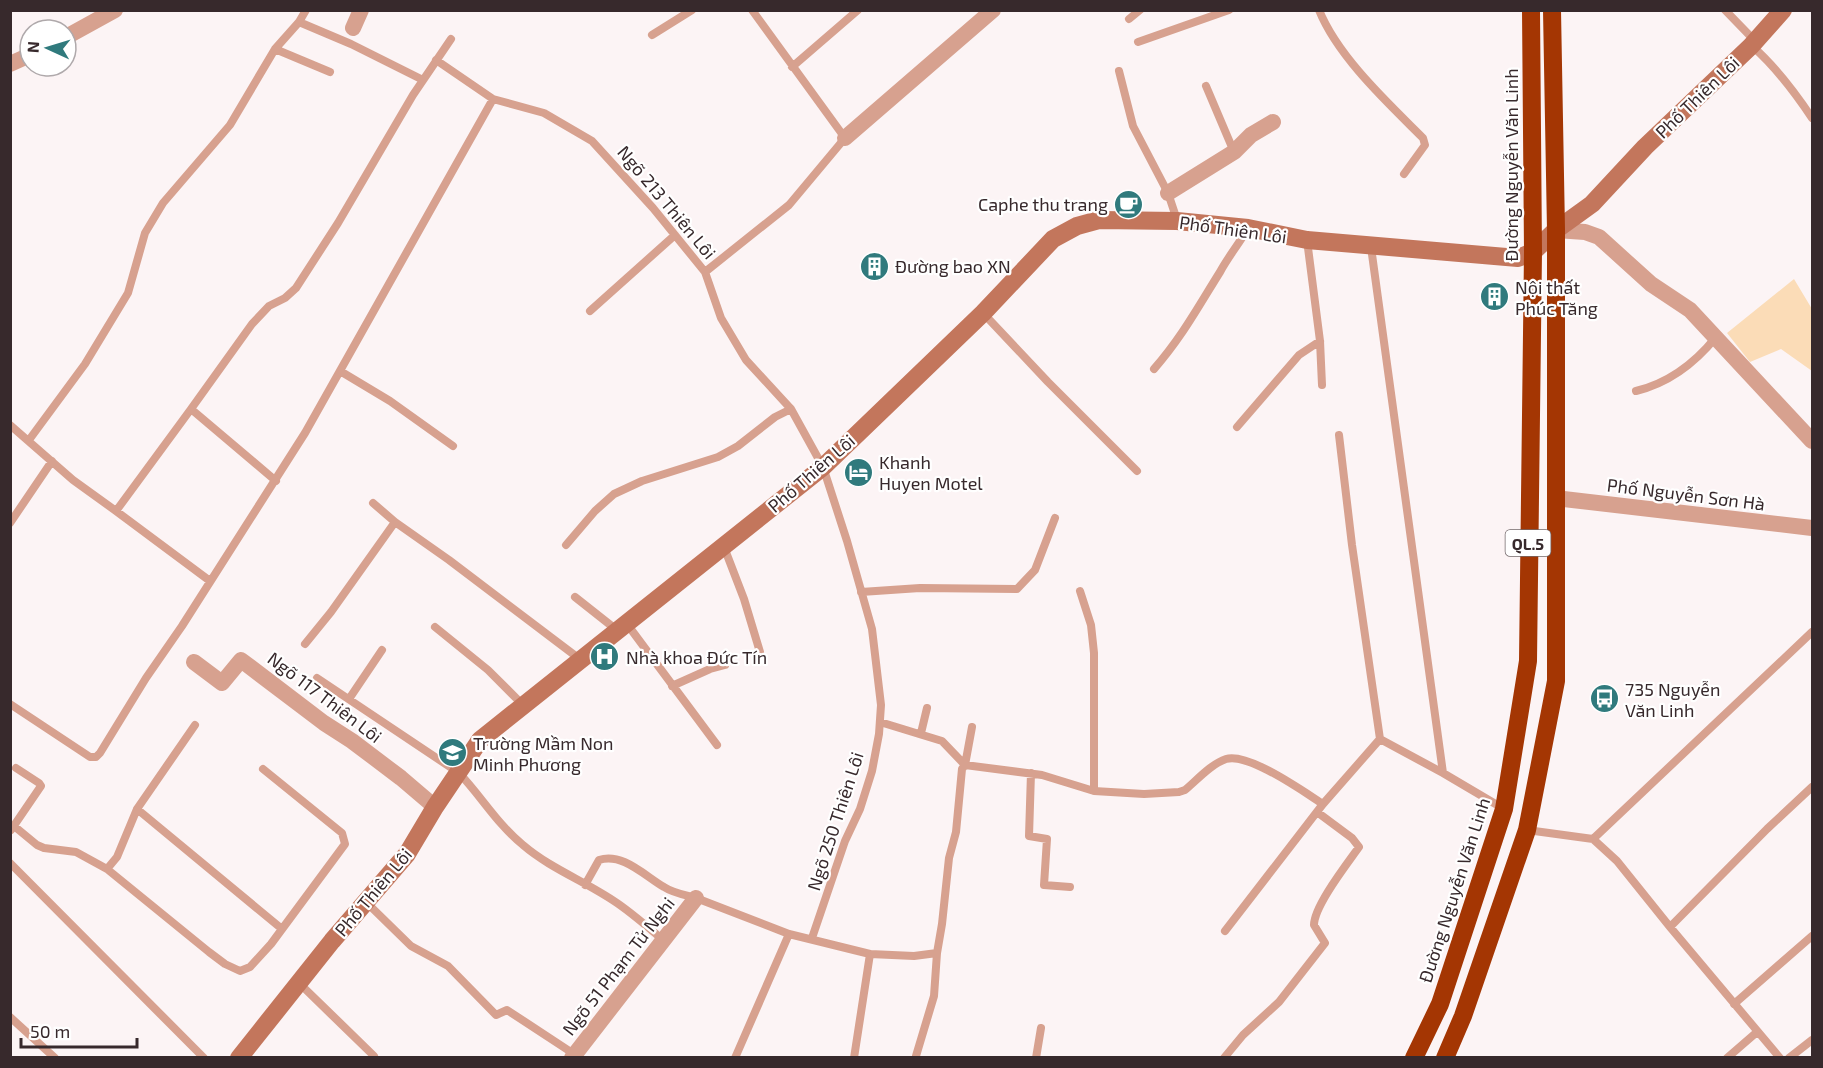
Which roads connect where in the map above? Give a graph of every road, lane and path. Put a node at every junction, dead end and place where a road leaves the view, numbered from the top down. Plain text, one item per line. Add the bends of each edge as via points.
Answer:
1 (115, 10) edge
2 (306, 10) edge
3 (361, 10) edge
4 (692, 10) edge
5 (752, 10) edge
6 (858, 10) edge
7 (993, 10) edge
8 (1140, 10) edge
9 (1229, 10) edge
10 (1319, 10) edge
11 (1531, 10) edge
12 (1552, 10) edge
13 (1725, 10) edge
14 (1783, 10) edge
15 (1129, 19) dead end
16 (299, 22) junction
17 (353, 28) dead end
18 (78, 30) edge
19 (652, 35) dead end
20 (451, 39) dead end
21 (1138, 42) dead end
22 (1753, 44) junction
23 (275, 49) junction
24 (436, 60) junction
25 (792, 67) junction
26 (1119, 71) dead end
27 (330, 72) dead end
28 (423, 81) junction
29 (1206, 86) dead end
30 (493, 99) junction
31 (1812, 117) edge
32 (1273, 122) dead end
33 (845, 138) junction
34 (1234, 152) junction
35 (1404, 174) dead end
36 (1168, 193) junction
37 (1177, 221) junction
38 (1248, 228) junction
39 (1556, 230) junction
40 (675, 235) junction
41 (1307, 240) junction
42 (1371, 247) junction
43 (1533, 252) junction
44 (705, 272) junction
45 (590, 311) dead end
46 (983, 313) junction
47 (1716, 337) junction
48 (1320, 341) junction
49 (1154, 369) dead end
50 (340, 371) junction
51 (1322, 385) dead end
52 (1636, 391) dead end
53 (191, 409) junction
54 (791, 409) junction
55 (10, 425) edge
56 (1237, 427) dead end
57 (1339, 435) dead end
58 (30, 440) junction
59 (1812, 441) edge
60 (453, 446) dead end
61 (52, 461) junction
62 (823, 467) junction
63 (1137, 471) dead end
64 (276, 481) junction
65 (1555, 498) junction
66 (373, 503) dead end
67 (116, 511) junction
68 (1055, 518) dead end
69 (395, 522) junction
70 (10, 523) edge
71 (1812, 528) edge
72 (566, 545) dead end
73 (724, 546) junction
74 (210, 580) junction
75 (1080, 591) dead end
76 (861, 592) junction
77 (575, 597) dead end
78 (435, 627) dead end
79 (623, 627) junction
80 (1812, 632) edge
81 (305, 644) dead end
82 (382, 650) dead end
83 (760, 652) dead end
84 (581, 661) junction
85 (194, 662) dead end
86 (725, 665) dead end
87 (318, 678) dead end
88 (672, 686) junction
89 (349, 699) junction
90 (10, 704) edge
91 (524, 706) junction
92 (927, 708) dead end
93 (880, 722) junction
94 (195, 725) dead end
95 (972, 727) dead end
96 (921, 733) junction
97 (1380, 739) junction
98 (717, 745) dead end
99 (965, 765) junction
100 (16, 768) dead end
101 (263, 769) dead end
102 (459, 773) junction
103 (1031, 773) junction
104 (1443, 773) junction
105 (1812, 787) edge
106 (1094, 791) junction
107 (1323, 804) junction
108 (435, 807) junction
109 (137, 809) junction
110 (1504, 809) junction
111 (1317, 812) junction
112 (12, 829) edge
113 (1527, 830) junction
114 (1593, 839) junction
115 (10, 862) edge
116 (107, 869) junction
117 (585, 885) junction
118 (1070, 887) dead end
119 (696, 898) junction
120 (366, 902) junction
121 (1670, 927) junction
122 (282, 928) junction
123 (1225, 931) dead end
124 (789, 934) junction
125 (1812, 936) edge
126 (812, 938) junction
127 (663, 940) junction
128 (937, 953) junction
129 (870, 954) junction
130 (298, 982) junction
131 (1734, 1004) junction
132 (10, 1017) edge
133 (1041, 1028) dead end
134 (1756, 1032) junction
135 (1812, 1040) edge
136 (201, 1056) edge
137 (374, 1056) dead end
138 (573, 1056) edge
139 (916, 1056) edge
140 (55, 1058) edge
141 (239, 1058) edge
142 (735, 1058) edge
143 (854, 1058) edge
144 (1036, 1058) edge
145 (1224, 1058) edge
146 (1414, 1058) edge
147 (1445, 1058) edge
148 (1727, 1058) edge
149 (1780, 1058) edge
150 (1789, 1058) edge

1 - 18 street
2 - 16 lane
3 - 17 street
4 - 19 lane
5 - 25 lane
6 - 25 lane
7 - 33 street
8 - 15 lane
9 - 21 lane
10 - 35 lane via 1328,30 1368,82 1423,138 1425,145
11 - 43 highway, Đường Nguyễn Văn Linh / QL.5
12 - 39 highway, QL.5
13 - 22 lane
14 - 22 main road, Phố Thiên Lôi
16 - 23 lane
16 - 28 lane
20 - 24 lane
22 - 31 lane
22 - 39 main road, Phố Thiên Lôi via 1645,147 1592,204
23 - 27 lane
23 - 58 lane via 231,124 163,203 145,233 128,293 85,364
24 - 28 lane
24 - 30 lane, Ngõ 213 Thiên Lôi
25 - 33 lane
26 - 36 lane via 1133,126
28 - 53 lane via 296,288 269,306 252,324
29 - 34 lane
30 - 40 lane, Ngõ 213 Thiên Lôi via 544,113 592,141
30 - 50 lane
32 - 34 street via 1251,135
33 - 44 lane via 789,205
34 - 36 street
36 - 37 lane
37 - 38 main road, Phố Thiên Lôi
37 - 46 main road, Phố Thiên Lôi via 1099,220 1077,226 1053,239
38 - 41 main road, Phố Thiên Lôi
38 - 49 lane via 1184,333
39 - 43 main road, Phố Thiên Lôi
39 - 47 street via 1599,237 1652,284 1690,310
39 - 65 highway, QL.5
40 - 44 lane, Ngõ 213 Thiên Lôi
40 - 45 lane
41 - 42 main road, Phố Thiên Lôi
41 - 48 lane
42 - 43 main road, Phố Thiên Lôi via 1518,258
42 - 104 lane
43 - 110 highway, Đường Nguyễn Văn Linh / QL.5 via 1528,661
44 - 54 lane, Ngõ 213 Thiên Lôi via 721,318 746,360
46 - 62 main road, Phố Thiên Lôi
46 - 63 lane
47 - 52 lane via 1679,373 1654,387
47 - 59 street
48 - 51 lane
48 - 56 lane via 1299,355
50 - 60 lane
50 - 64 lane
53 - 64 lane
53 - 67 lane
54 - 62 lane, Ngõ 213 Thiên Lôi
54 - 72 lane via 717,457 614,494
55 - 58 lane
57 - 97 lane
58 - 61 lane
61 - 67 lane
61 - 70 lane
62 - 73 main road, Phố Thiên Lôi
62 - 76 lane, Ngõ 250 Thiên Lôi
64 - 74 lane
65 - 71 street, Phố Nguyễn Sơn Hà
65 - 113 highway, QL.5 via 1556,681
66 - 69 lane
67 - 74 lane
68 - 76 lane via 1035,570 1017,589
69 - 81 lane
69 - 84 lane
73 - 79 main road, Phố Thiên Lôi
73 - 83 lane
74 - 90 lane via 96,757 90,757
75 - 106 lane via 1091,625 1094,653
76 - 93 lane, Ngõ 250 Thiên Lôi via 872,628
77 - 79 lane
78 - 91 lane via 488,670
79 - 84 main road, Phố Thiên Lôi
79 - 88 lane via 649,651
80 - 114 lane
82 - 89 lane
84 - 91 main road, Phố Thiên Lôi
85 - 108 street, Ngõ 117 Thiên Lôi via 222,683 241,660 249,664
86 - 88 lane
87 - 89 lane
88 - 98 lane
89 - 102 lane
91 - 102 main road, Phố Thiên Lôi via 480,740
92 - 96 lane
93 - 96 lane
93 - 126 lane, Ngõ 250 Thiên Lôi via 872,771
94 - 109 lane
95 - 99 lane
96 - 99 lane via 942,741
97 - 104 lane
97 - 107 lane
99 - 103 lane
99 - 128 lane
100 - 112 lane via 41,786
101 - 122 lane via 345,838 342,850
102 - 108 main road, Phố Thiên Lôi
102 - 117 lane via 521,844
103 - 106 lane
103 - 118 lane via 1029,836 1047,838 1044,885
104 - 110 lane
105 - 121 lane
106 - 107 lane via 1179,792 1219,762 1241,758
107 - 111 lane
108 - 120 main road, Phố Thiên Lôi via 407,854
109 - 116 lane via 117,857
109 - 122 lane
110 - 146 highway, Đường Nguyễn Văn Linh / QL.5 via 1440,1004
111 - 123 lane
111 - 145 lane via 1359,847 1317,913 1314,925 1325,943 1279,1002
112 - 116 lane via 37,845 76,852
113 - 114 lane
113 - 147 highway, QL.5 via 1464,1016
114 - 121 lane via 1617,861
115 - 136 lane
116 - 122 lane via 209,952 240,971 250,967
117 - 119 lane via 599,860 608,857 665,888
117 - 127 lane via 615,902
119 - 124 lane
119 - 127 street, Ngõ 51 Phạm Tử Nghi
120 - 130 main road, Phố Thiên Lôi
120 - 138 lane via 411,946 447,966 496,1015 507,1011
121 - 131 lane
124 - 126 lane
124 - 142 lane
125 - 131 lane
126 - 129 lane
127 - 138 street, Ngõ 51 Phạm Tử Nghi
128 - 129 lane
128 - 139 lane via 934,996
129 - 143 lane
130 - 137 lane
130 - 141 main road, Phố Thiên Lôi
131 - 134 lane
132 - 140 lane
133 - 144 lane
134 - 148 lane
134 - 149 lane
135 - 150 lane

